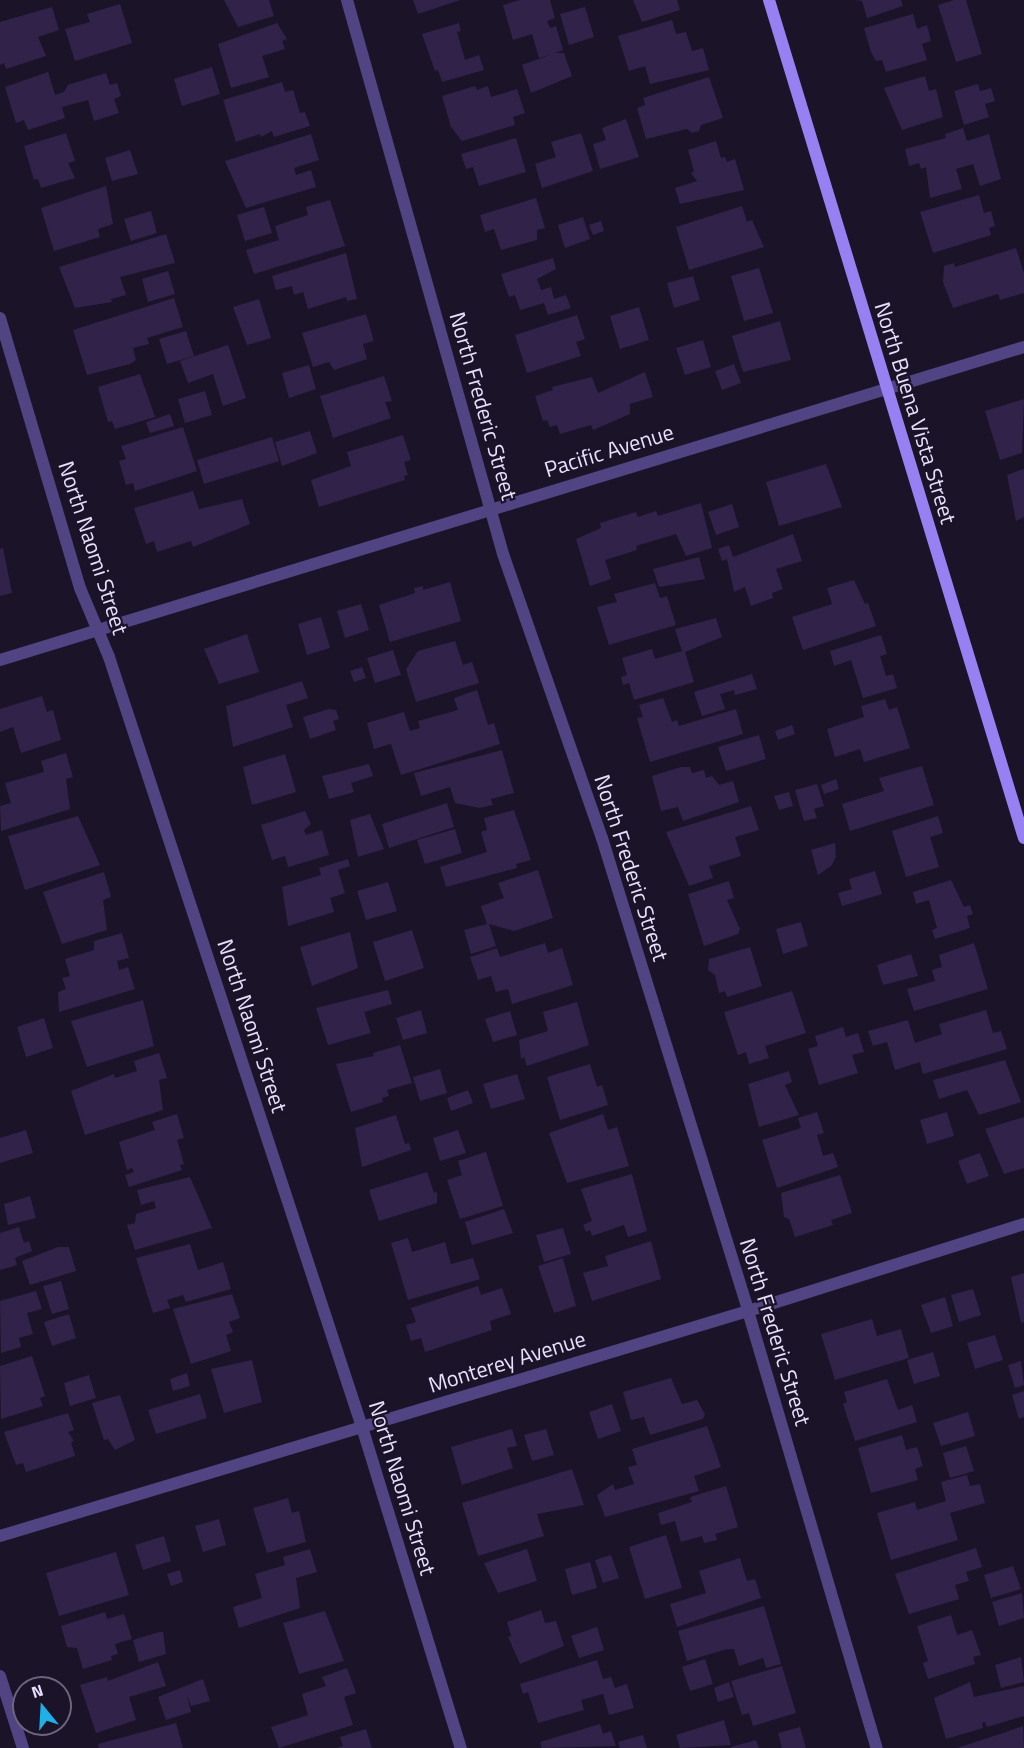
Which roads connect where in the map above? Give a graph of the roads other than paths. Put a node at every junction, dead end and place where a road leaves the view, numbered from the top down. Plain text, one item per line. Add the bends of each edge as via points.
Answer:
1 (347, 0) edge
2 (769, 0) edge
3 (0, 318) edge
4 (1024, 347) edge
5 (886, 391) junction
6 (490, 510) junction
7 (95, 632) junction
8 (0, 660) edge
9 (1024, 838) edge
10 (1024, 1224) edge
11 (748, 1311) junction
12 (362, 1427) junction
13 (0, 1536) edge
14 (0, 1676) edge
15 (23, 1748) edge
16 (461, 1748) edge
17 (877, 1748) edge

1 - 6 street, North Frederic Street
2 - 5 main road, North Buena Vista Street
3 - 7 street, North Naomi Street
4 - 5 street, Pacific Avenue
5 - 6 street, Pacific Avenue
5 - 9 main road, North Buena Vista Street
6 - 7 street, Pacific Avenue
6 - 11 street, North Frederic Street via 602,838
7 - 8 street, Pacific Avenue
7 - 12 street, North Naomi Street via 109,657
10 - 11 street, Monterey Avenue
11 - 12 street, Monterey Avenue
11 - 17 street, North Frederic Street
12 - 13 street, Monterey Avenue
12 - 16 street, North Naomi Street
14 - 15 street

